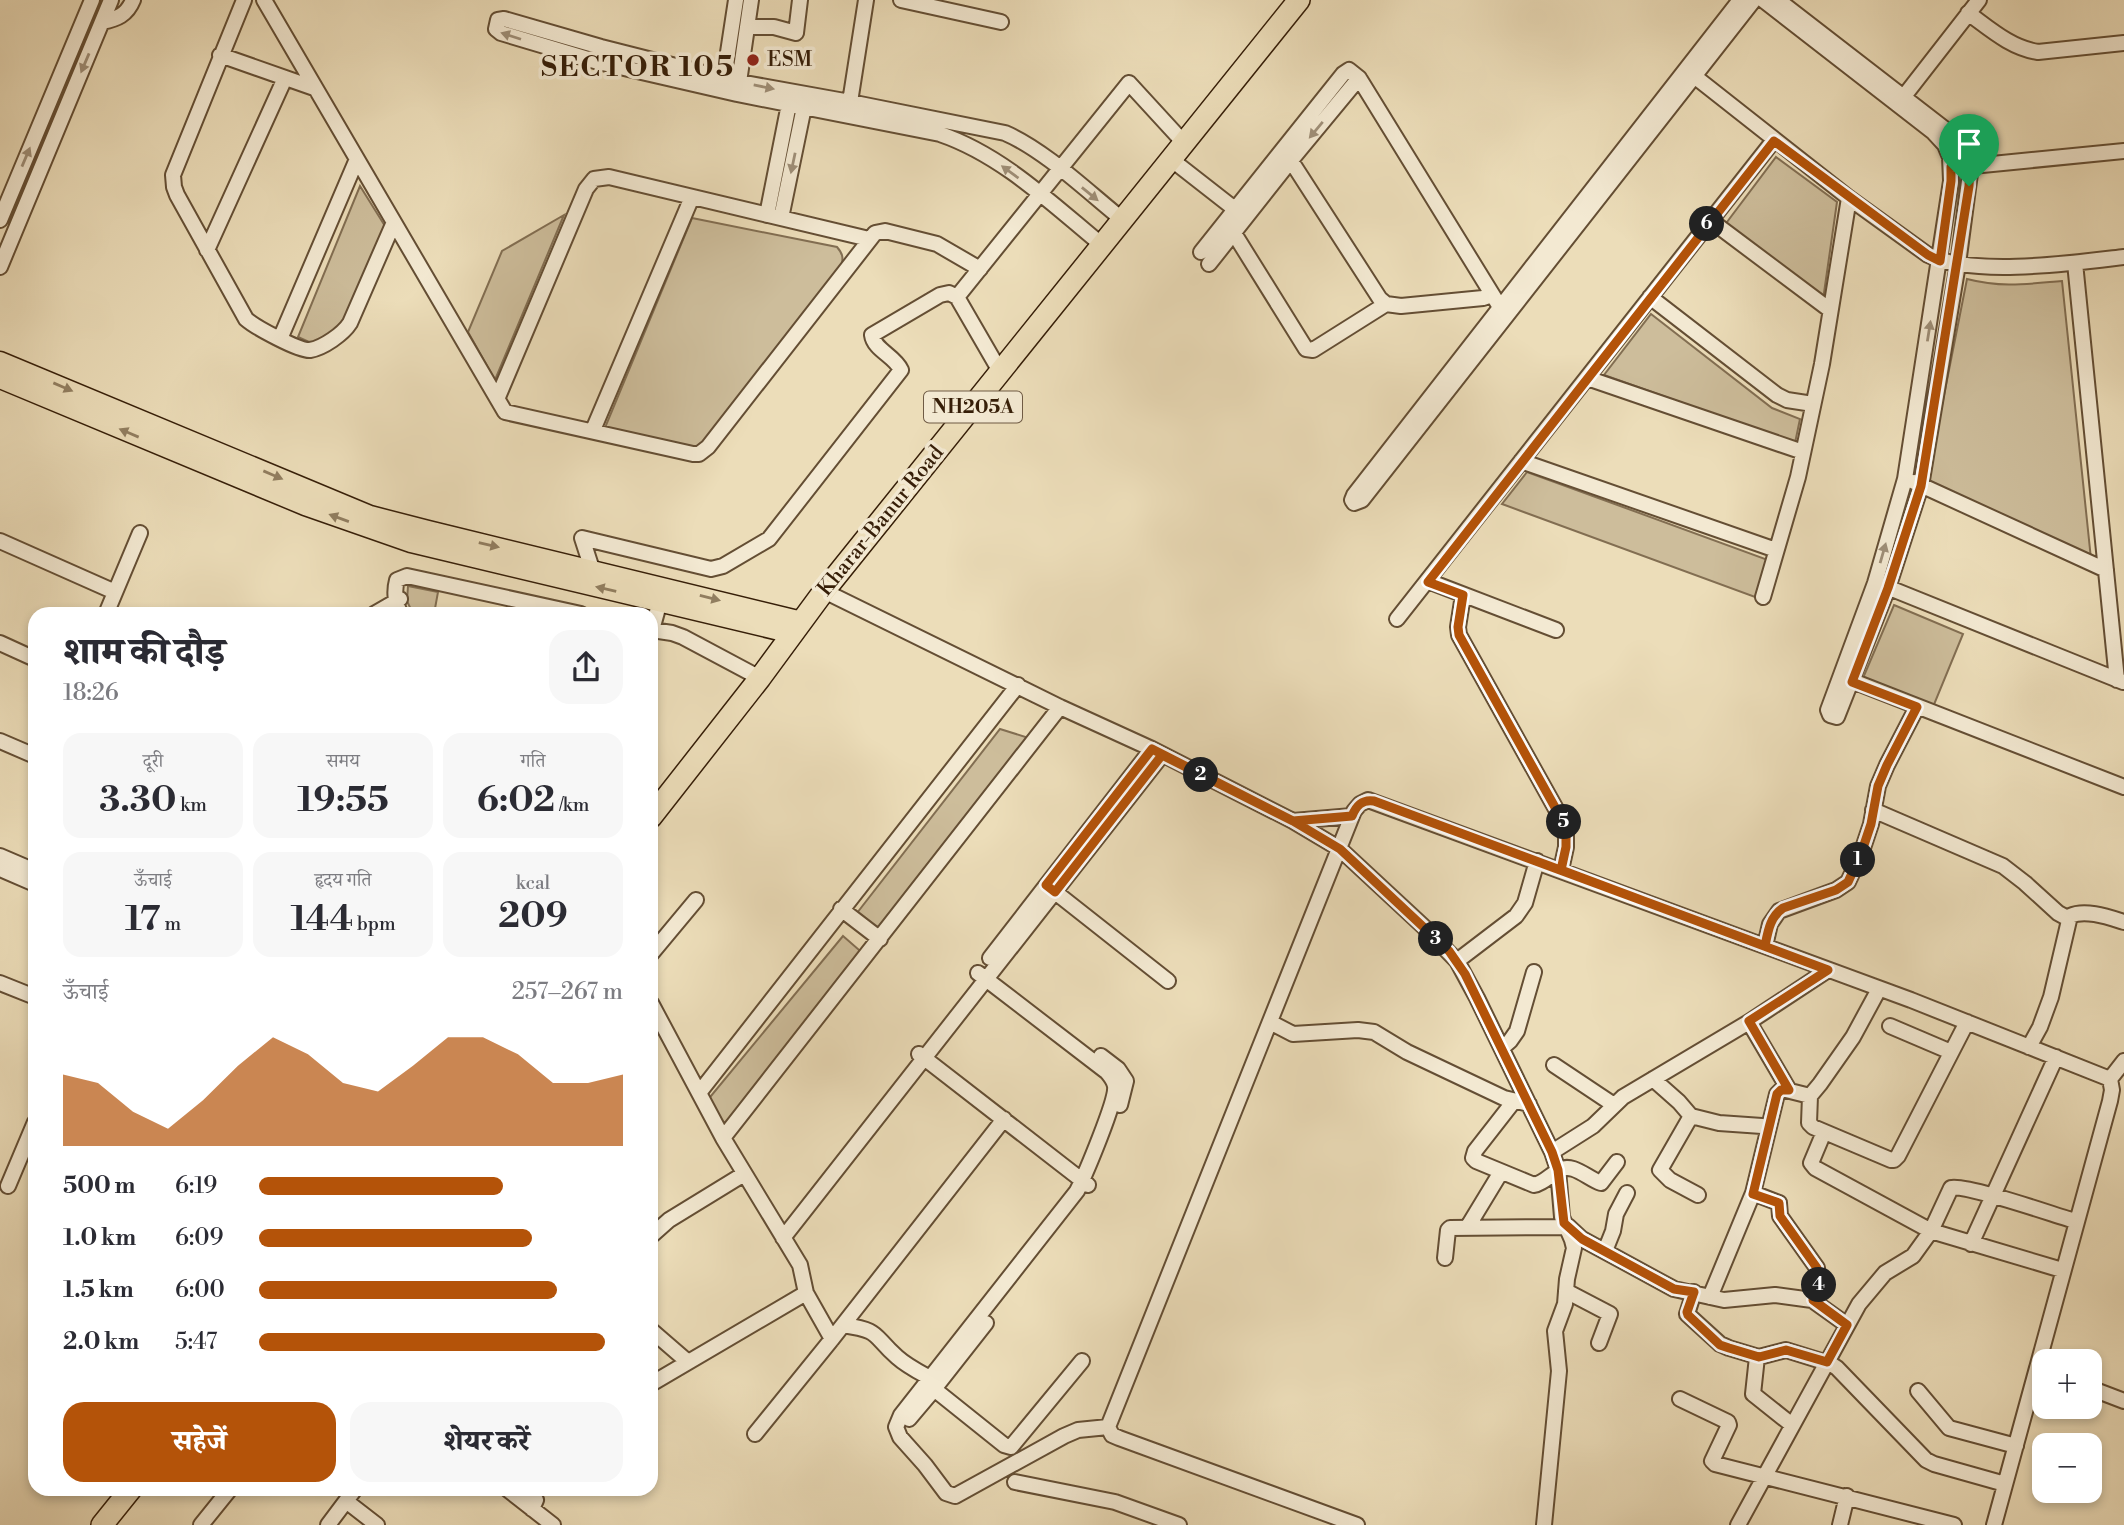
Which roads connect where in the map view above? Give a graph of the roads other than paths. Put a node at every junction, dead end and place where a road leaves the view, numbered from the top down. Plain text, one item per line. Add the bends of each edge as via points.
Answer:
1 (92, 0) edge
2 (111, 0) edge
3 (133, 0) edge
4 (244, 0) edge
5 (264, 0) edge
6 (736, 0) edge
7 (751, 0) edge
8 (800, 0) edge
9 (866, 0) edge
10 (901, 0) edge
11 (1299, 0) edge
12 (1740, 0) edge
13 (1754, 0) edge
14 (1763, 0) edge
15 (1778, 0) edge
16 (1979, 0) edge
17 (1968, 13) junction
18 (102, 22) junction
19 (1001, 22) dead end
20 (747, 27) junction
21 (2124, 43) edge
22 (601, 47) junction
23 (220, 55) junction
24 (598, 62) junction
25 (1690, 73) junction
26 (285, 78) junction
27 (728, 83) junction
28 (314, 88) junction
29 (1900, 101) junction
30 (850, 102) junction
31 (789, 104) junction
32 (804, 107) junction
33 (1774, 141) junction
34 (2124, 151) edge
35 (1178, 152) junction
36 (1288, 155) junction
37 (357, 159) junction
38 (1970, 166) junction
39 (1951, 167) junction
40 (1059, 169) junction
41 (1039, 194) junction
42 (692, 197) junction
43 (1849, 198) junction
44 (766, 215) junction
45 (781, 218) junction
46 (0, 220) edge
47 (1123, 220) junction
48 (1710, 220) junction
49 (394, 222) junction
50 (1233, 222) junction
51 (869, 239) junction
52 (1102, 245) junction
53 (207, 250) junction
54 (2124, 257) edge
55 (1205, 258) dead end
56 (1940, 261) junction
57 (2075, 263) junction
58 (1958, 264) junction
59 (0, 267) edge
60 (981, 269) junction
61 (957, 296) junction
62 (1650, 297) junction
63 (1496, 301) junction
64 (1386, 304) junction
65 (1830, 310) junction
66 (280, 338) junction
67 (0, 361) edge
68 (1001, 373) junction
69 (1587, 378) junction
70 (0, 379) edge
71 (1441, 391) junction
72 (498, 397) junction
73 (1812, 404) junction
74 (593, 430) junction
75 (1803, 452) junction
76 (1521, 461) junction
77 (1905, 477) junction
78 (1921, 485) junction
79 (141, 533) dead end
80 (0, 541) edge
81 (1776, 550) junction
82 (592, 569) junction
83 (2106, 570) junction
84 (1428, 582) junction
85 (1882, 585) junction
86 (824, 591) junction
87 (115, 592) junction
88 (1463, 595) junction
89 (1763, 597) dead end
90 (660, 601) junction
91 (398, 603) edge
92 (109, 607) edge
93 (549, 607) edge
94 (658, 607) edge
95 (1397, 619) dead end
96 (797, 627) junction
97 (1556, 630) dead end
98 (658, 631) edge
99 (0, 643) edge
100 (28, 656) edge
101 (760, 678) junction
102 (2121, 681) edge
103 (1018, 685) junction
104 (1060, 707) junction
105 (1917, 707) junction
106 (0, 741) edge
107 (1157, 752) junction
108 (28, 753) edge
109 (2124, 787) edge
110 (658, 808) edge
111 (1873, 810) junction
112 (1352, 816) junction
113 (1293, 821) junction
114 (1340, 849) junction
115 (0, 856) edge
116 (1537, 861) junction
117 (28, 868) edge
118 (0, 869) edge
119 (1561, 870) junction
120 (28, 881) edge
121 (1051, 889) junction
122 (696, 900) dead end
123 (841, 909) junction
124 (2069, 919) junction
125 (2124, 922) edge
126 (880, 939) junction
127 (658, 946) edge
128 (1765, 946) junction
129 (1457, 961) junction
130 (1828, 970) junction
131 (985, 972) junction
132 (1534, 972) dead end
133 (1168, 981) dead end
134 (0, 983) edge
135 (1878, 989) junction
136 (28, 995) edge
137 (658, 1016) edge
138 (1749, 1021) junction
139 (1967, 1021) junction
140 (1270, 1022) junction
141 (1890, 1026) dead end
142 (2029, 1047) junction
143 (1502, 1048) junction
144 (1951, 1052) junction
145 (920, 1055) junction
146 (2056, 1057) junction
147 (2124, 1061) edge
148 (1554, 1065) dead end
149 (1653, 1079) junction
150 (2110, 1079) junction
151 (1789, 1090) junction
152 (699, 1093) junction
153 (1810, 1096) junction
154 (1521, 1102) junction
155 (1614, 1105) junction
156 (1691, 1116) junction
157 (1004, 1119) junction
158 (1768, 1129) junction
159 (1824, 1132) junction
160 (723, 1138) junction
161 (28, 1139) edge
162 (1552, 1152) junction
163 (1617, 1162) dead end
164 (1558, 1170) junction
165 (1501, 1172) junction
166 (744, 1174) junction
167 (1086, 1183) junction
168 (8, 1186) dead end
169 (1627, 1193) dead end
170 (1753, 1194) junction
171 (1698, 1195) dead end
172 (1992, 1196) junction
173 (2075, 1221) junction
174 (1565, 1225) junction
175 (1467, 1228) junction
176 (658, 1230) edge
177 (1931, 1231) junction
178 (781, 1234) junction
179 (1971, 1244) junction
180 (1605, 1251) junction
181 (1445, 1258) dead end
182 (2062, 1270) junction
183 (1566, 1292) junction
184 (1694, 1292) junction
185 (806, 1293) junction
186 (1710, 1297) junction
187 (1813, 1300) junction
188 (843, 1325) junction
189 (1847, 1325) junction
190 (658, 1336) edge
191 (832, 1339) junction
192 (1599, 1343) dead end
193 (2045, 1349) edge
194 (1757, 1357) junction
195 (1082, 1361) dead end
196 (688, 1362) junction
197 (1827, 1362) junction
198 (658, 1380) edge
199 (932, 1384) junction
200 (1918, 1391) dead end
201 (2102, 1393) edge
202 (2032, 1395) edge
203 (1680, 1399) dead end
204 (2124, 1401) edge
205 (1792, 1425) junction
206 (1108, 1427) junction
207 (755, 1434) dead end
208 (2016, 1446) junction
209 (1764, 1476) junction
210 (1015, 1482) dead end
211 (2006, 1484) junction
212 (125, 1496) edge
213 (224, 1496) edge
214 (349, 1496) edge
215 (351, 1496) edge
216 (516, 1496) edge
217 (532, 1496) edge
218 (1847, 1496) junction
219 (532, 1508) junction
220 (547, 1523) edge
221 (102, 1525) edge
222 (201, 1525) edge
223 (328, 1525) edge
224 (377, 1525) edge
225 (1179, 1525) edge
226 (1357, 1525) edge
227 (1544, 1525) edge
228 (1738, 1525) edge
229 (1840, 1525) edge
230 (1954, 1525) edge
231 (1994, 1525) edge

46 -> 1 street
2 - 18 street
3 - 18 street via 123,15
4 - 23 street
5 - 28 street
6 - 27 street
7 - 20 street
8 - 20 street via 796,33
9 - 30 street
10 - 19 street
11 - 35 highway, Kharar-Banur Road / NH205A
12 - 25 street
13 - 25 street
14 - 29 street
15 - 29 street
16 - 17 street
17 - 21 street via 2024,50
17 - 29 street
18 -> 59 street
20 - 27 street
22 - 24 street
24 -> 22 street via 501,33 496,26 504,19
22 - 27 street
23 - 26 street
23 - 53 street via 173,175 177,195
24 - 27 street
25 - 33 street
25 - 63 street
25 - 71 street
26 - 28 street
26 - 53 street
27 -> 30 street
27 - 31 street
28 - 37 street
29 - 38 street via 1954,136 1969,156
29 - 39 street via 1945,145
30 - 40 street via 1005,133
31 - 32 street
31 - 44 street
41 -> 32 street via 956,139
32 -> 45 street
33 - 43 street
33 - 48 street
34 - 38 street
35 - 40 street via 1129,83
35 - 47 highway, Kharar-Banur Road / NH205A
35 - 50 street
36 - 50 street
36 - 50 street
36 - 63 street via 1345,72 1352,71
36 - 64 street
37 - 49 street
37 - 66 street
38 - 39 street
38 - 58 street
39 - 56 street
40 - 41 street
40 -> 47 street
41 - 52 street
41 - 60 street
42 - 44 street
42 - 72 street via 609,177 589,183
42 - 74 street
43 - 56 street
43 - 65 street
44 - 45 street
45 - 51 street
47 - 52 highway, Kharar-Banur Road / NH205A
48 - 62 street
48 - 65 street
49 - 66 street via 347,329 307,350
49 - 72 street
50 - 55 street
50 - 64 street via 1306,349 1313,350
51 - 60 street via 885,231 927,241
51 - 74 street via 703,451 693,454
52 - 68 highway, Kharar-Banur Road / NH205A
53 - 66 street via 246,319
54 - 57 street
56 - 58 street
77 -> 56 street
57 - 58 street
57 - 83 street
58 - 78 street
60 - 61 street
61 - 68 street
61 - 82 street via 940,295 872,335 873,342 901,370 762,545 711,569 582,538
62 - 69 street
62 - 73 street via 1777,395
63 - 64 street
63 - 71 street
65 - 73 street
67 -> 82 main road via 370,514
68 - 86 highway, Kharar-Banur Road / NH205A
69 - 75 street
69 - 76 street
90 -> 70 main road via 398,538 305,506
71 - 71 street via 1362,500 1354,503 1354,495
72 - 74 street via 505,412
73 - 75 street
75 - 81 street
76 - 81 street
76 - 84 street
77 - 78 street
85 -> 77 street
78 - 83 street
78 - 85 street
79 - 87 street
80 - 87 street
81 - 89 street
82 -> 96 main road
83 - 102 street
84 - 88 street
84 - 95 street
85 - 102 street
85 - 105 street via 1846,679
86 - 96 highway, Kharar-Banur Road / NH205A
86 - 103 street
87 - 92 street
88 - 97 street
88 - 119 street via 1459,635 1566,827
90 - 94 street
90 - 96 main road
91 - 93 street via 397,579 407,576
96 - 101 highway, Kharar-Banur Road / NH205A
98 - 101 street via 683,637
99 - 100 street
101 - 110 highway, Kharar-Banur Road / NH205A
103 - 104 street
103 - 123 street
104 - 107 street
104 - 126 street
105 - 109 street
105 - 111 street via 1878,786
106 - 108 street
107 - 113 street
107 - 121 street
111 - 124 street via 2003,866
111 - 128 street via 1848,882 1779,911 1770,924
112 - 113 street
112 - 114 street
112 - 116 street via 1363,801 1374,801
113 - 114 street
114 - 129 street
114 - 140 street
115 - 117 street
116 - 119 street
116 - 129 street via 1525,903 1516,916
118 - 120 street
119 - 128 street
121 - 131 street
121 - 133 street
122 - 127 street
123 - 126 street
123 - 152 street
124 - 125 street via 2081,914
124 - 142 street via 2051,997
126 - 160 street
128 - 130 street
129 - 143 street
130 - 135 street
130 - 138 street
131 - 145 street
131 - 167 street via 1118,1069 1126,1081
132 - 143 street via 1517,1031
134 - 136 street
135 - 139 street
135 - 153 street via 1853,1037
137 - 152 street
138 - 149 street
138 - 151 street
139 - 142 street
139 - 144 street
140 - 154 street via 1293,1034 1374,1032 1407,1052
140 - 206 street
141 - 144 street
142 - 146 street
143 - 154 street
144 - 159 street via 1896,1159
145 - 157 street
145 - 178 street
146 - 150 street
146 - 172 street
147 - 150 street
148 - 155 street
149 - 155 street
149 - 156 street
150 - 173 street via 2111,1094
151 - 153 street
151 - 158 street via 1777,1094
152 - 160 street
153 - 159 street via 1809,1124
154 - 162 street
154 - 165 street via 1473,1155 1476,1161
155 - 162 street via 1593,1126
156 - 158 street
156 - 171 street via 1660,1170
157 - 167 street
157 - 188 street
158 - 170 street
159 - 177 street via 1813,1167
160 - 166 street
161 - 168 street
162 - 164 street
163 - 164 street via 1601,1183 1572,1168
164 - 165 street via 1534,1185
164 - 174 street
165 - 175 street
166 - 176 street
166 - 178 street
167 - 199 street via 1077,1205
169 - 180 street
170 - 186 street
170 - 187 street via 1779,1203 1780,1216 1817,1268 1819,1285
172 - 173 street
172 - 177 street via 1951,1188
172 - 179 street
173 - 182 street
174 - 175 street
174 - 180 street
174 - 183 street via 1574,1248
175 - 181 street via 1448,1230
177 - 179 street
177 - 189 street via 1910,1259 1883,1275
178 - 185 street via 803,1272
179 - 182 street
180 - 184 street via 1674,1289
182 - 193 street
183 - 192 street via 1610,1314
183 - 227 street via 1555,1331 1559,1383
184 - 186 street
184 - 194 street via 1688,1315 1720,1345
185 - 191 street
185 - 196 street
186 - 187 street
187 - 189 street
188 - 191 street
188 - 199 street via 873,1332 897,1358
189 - 197 street
190 - 196 street
191 - 207 street
194 - 197 street via 1786,1350
194 - 205 street via 1753,1394
195 - 199 street via 1011,1447
196 - 198 street
197 - 205 street
197 - 211 street via 1926,1460
199 - 206 street via 901,1415 897,1433 950,1495 960,1494 1064,1436
200 - 208 street via 1949,1428
201 - 204 street
202 - 208 street
203 - 209 street via 1728,1422 1713,1463
205 - 209 street
206 - 226 street via 1119,1438
208 - 211 street
209 - 218 street
209 - 228 street
210 - 225 street via 1115,1502
211 - 231 street
212 - 221 highway
213 - 222 street
214 - 223 street
215 - 224 street
216 - 219 street
217 - 219 street via 536,1500
218 - 229 street
218 - 230 street
219 - 220 street

